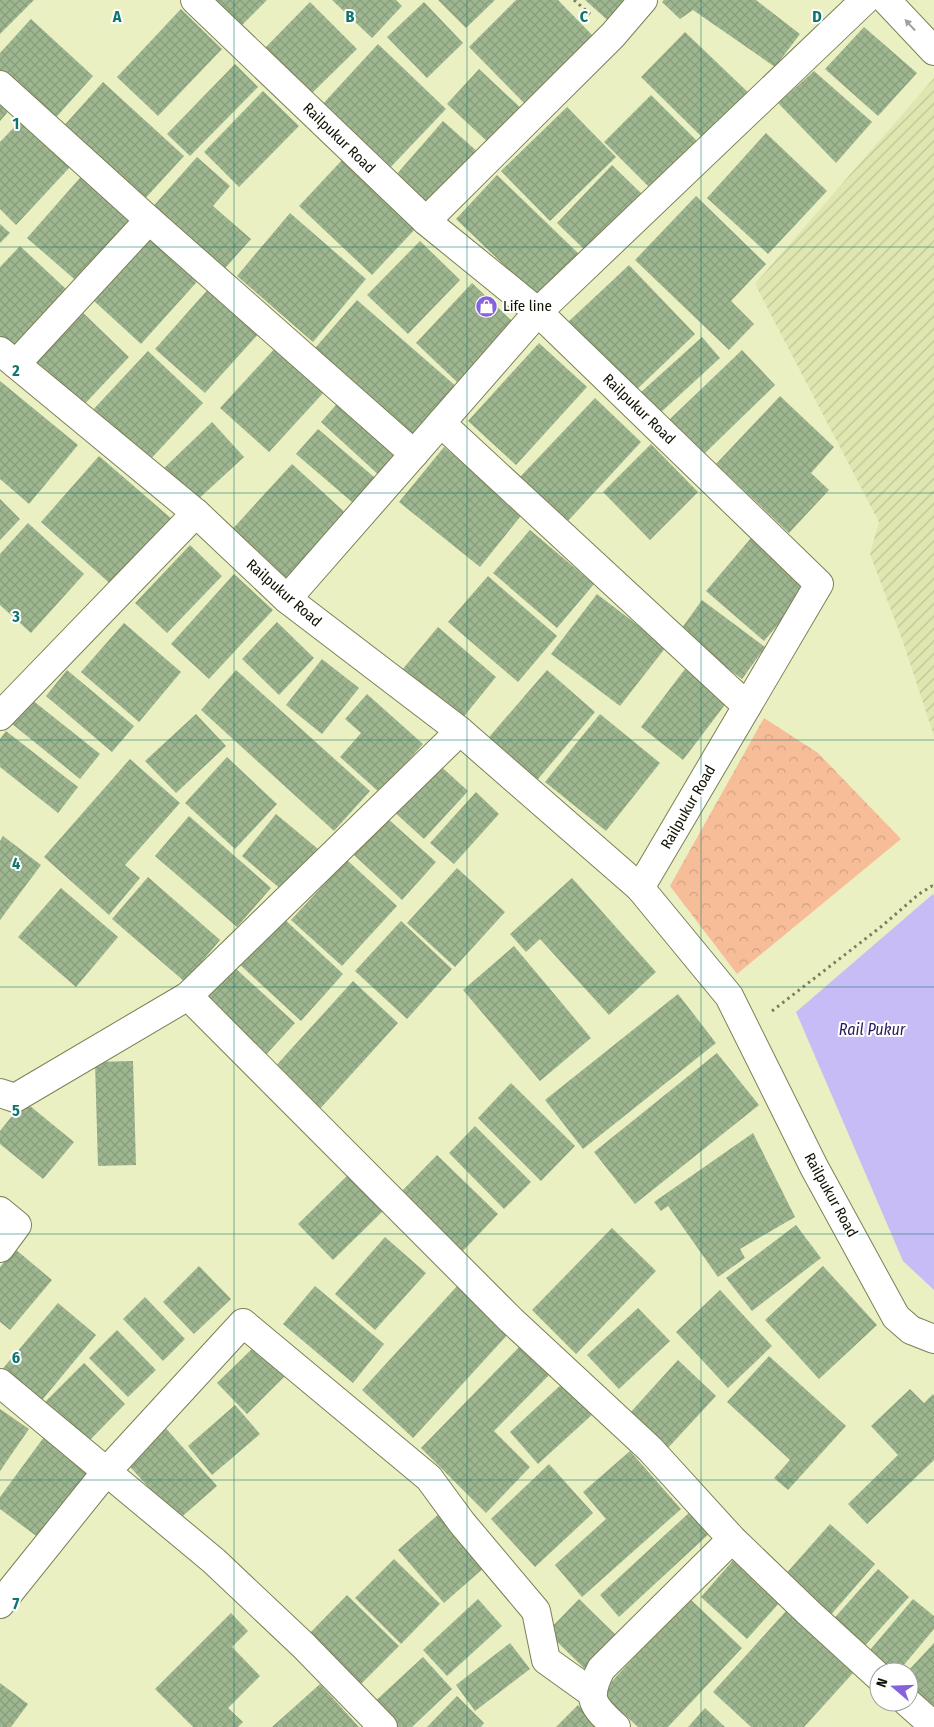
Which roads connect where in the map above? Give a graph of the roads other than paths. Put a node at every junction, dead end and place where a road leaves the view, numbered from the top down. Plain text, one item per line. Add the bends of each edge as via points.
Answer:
1 (195, 0) edge
2 (644, 0) edge
3 (865, 0) edge
4 (886, 0) edge
5 (934, 51) edge
6 (0, 85) edge
7 (150, 220) junction
8 (426, 221) junction
9 (538, 312) junction
10 (4, 355) edge
11 (441, 423) junction
12 (414, 454) junction
13 (196, 513) junction
14 (287, 599) junction
15 (748, 706) junction
16 (0, 716) edge
17 (460, 731) junction
18 (640, 888) junction
19 (188, 996) junction
20 (0, 1093) edge
21 (0, 1211) edge
22 (0, 1248) edge
23 (934, 1339) edge
24 (0, 1383) edge
25 (106, 1472) junction
26 (732, 1539) junction
27 (0, 1604) edge
28 (869, 1668) edge
29 (592, 1693) junction
30 (918, 1712) edge
31 (934, 1726) edge
32 (383, 1727) edge
33 (616, 1727) edge

1 - 8 street, Railpukur Road
2 - 8 street
3 - 9 street
5 -> 4 street
6 - 7 street
7 - 10 street
7 - 12 street
8 - 9 street, Railpukur Road
9 - 11 street
9 - 15 street, Railpukur Road via 819,584
10 - 13 street, Railpukur Road
11 - 12 street
11 - 15 street
12 - 14 street
13 - 14 street, Railpukur Road
13 - 16 street
14 - 17 street, Railpukur Road
15 - 18 street, Railpukur Road
17 - 18 street, Railpukur Road
17 - 19 street
18 - 23 street, Railpukur Road via 729,996 814,1167 896,1317 911,1330
19 - 20 street via 15,1098
19 - 26 street via 512,1320 650,1449
21 - 22 street via 17,1225
24 - 25 street
25 - 27 street
25 - 29 street via 243,1323 429,1478 536,1612 546,1660
25 - 32 street via 214,1561 304,1645
26 - 28 street
26 - 29 street via 601,1669
29 - 33 street via 592,1701
30 - 31 street

